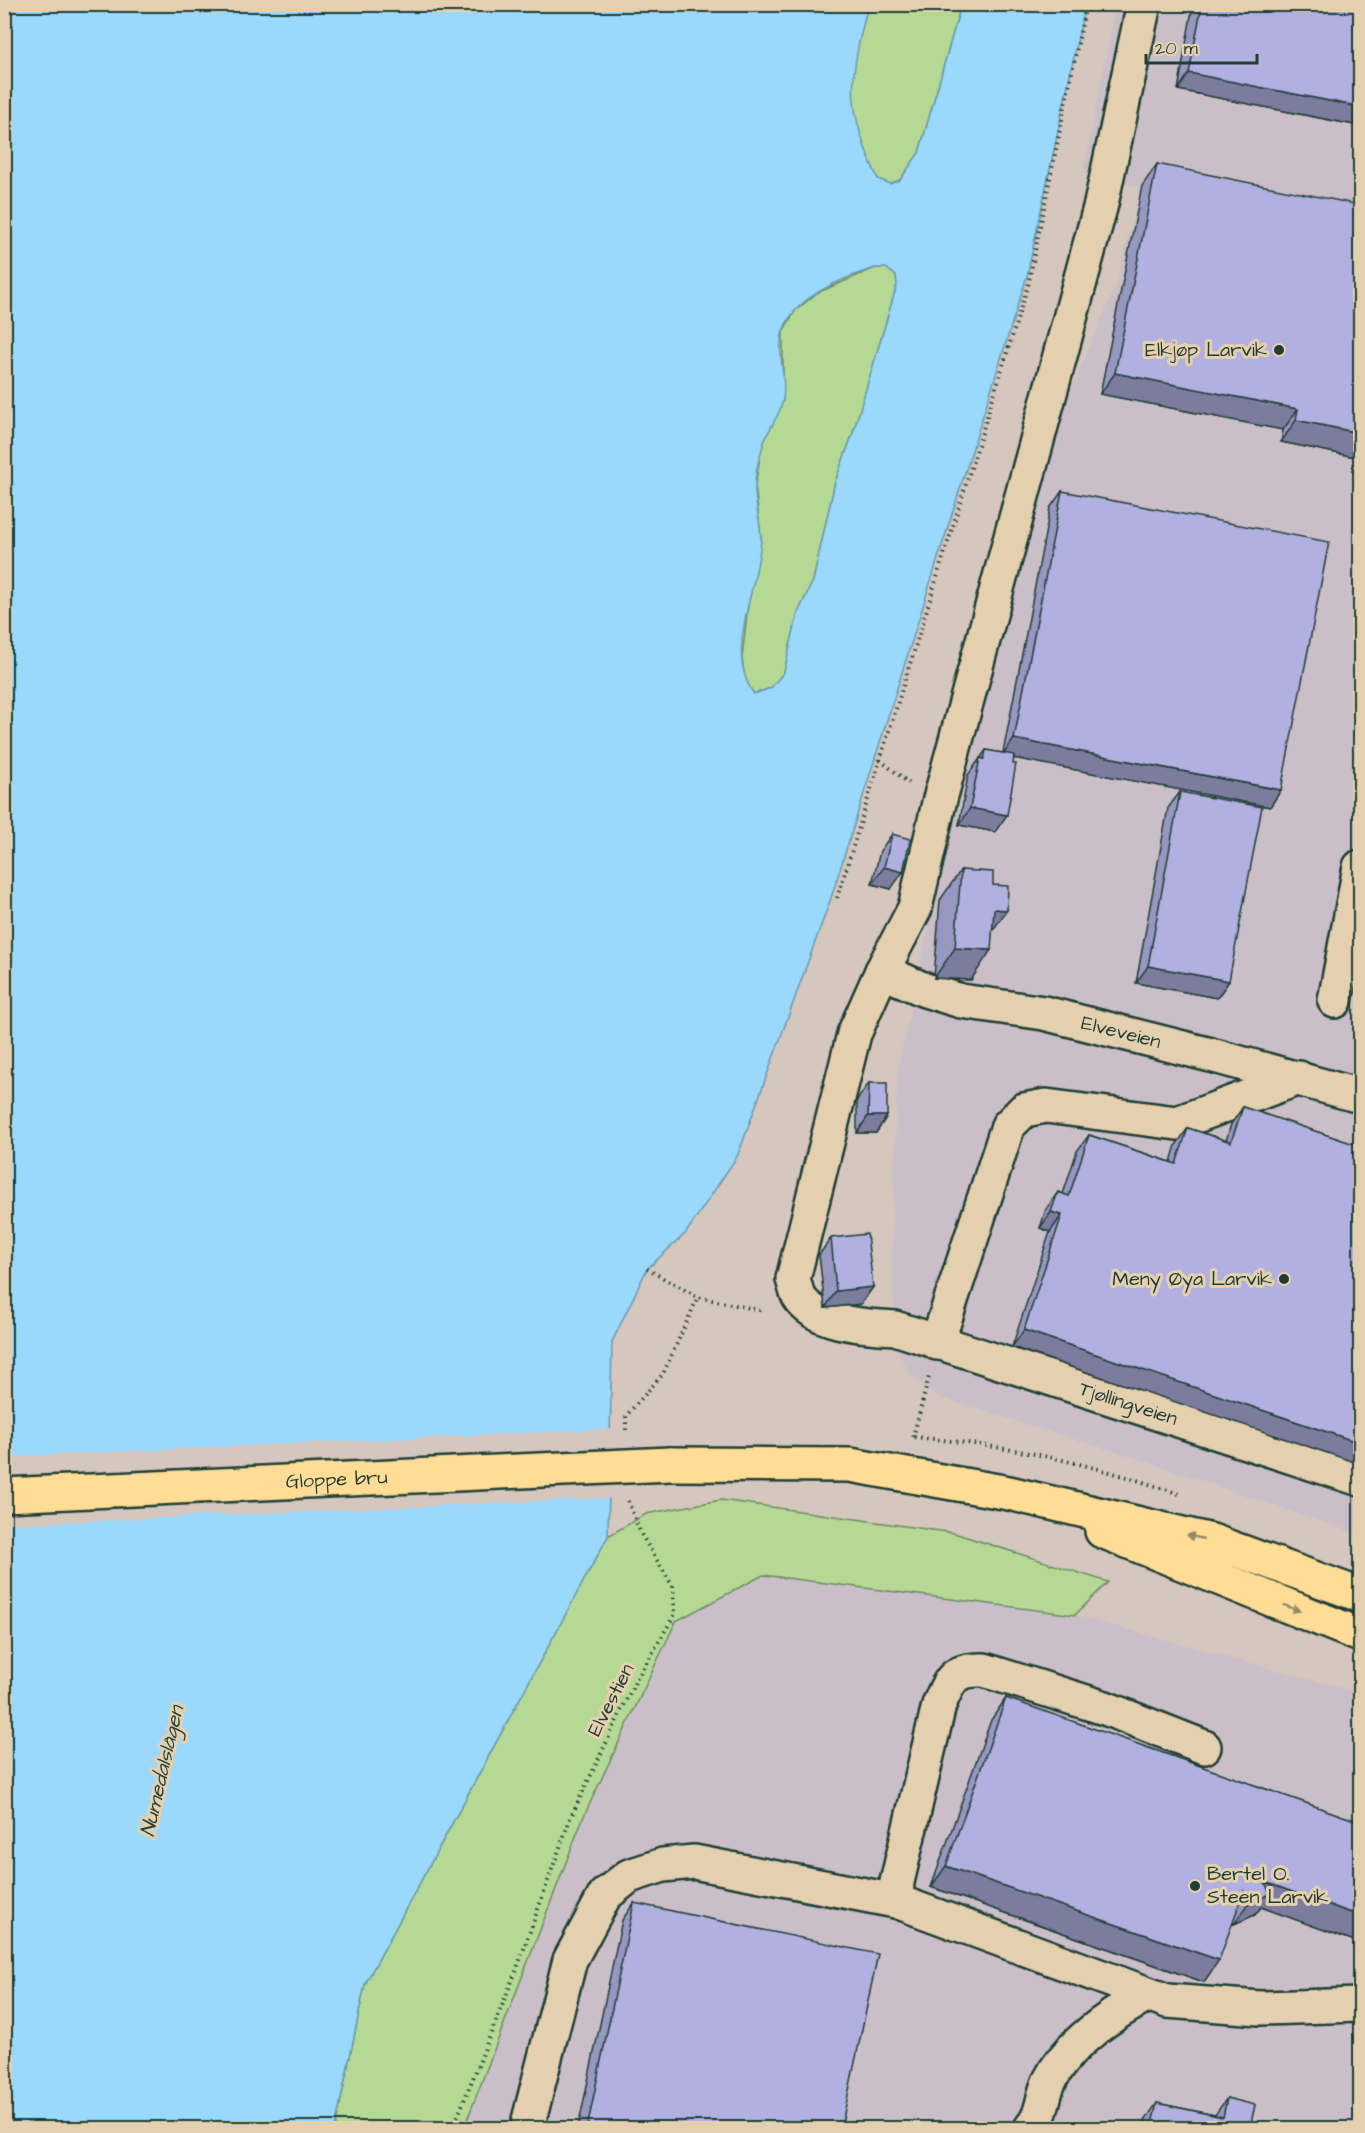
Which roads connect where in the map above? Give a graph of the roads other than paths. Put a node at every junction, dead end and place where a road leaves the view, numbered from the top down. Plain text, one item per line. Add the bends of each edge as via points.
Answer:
1 (1144, 4) edge
2 (1360, 867) edge
3 (882, 971) junction
4 (1335, 1001) dead end
5 (1299, 1078) junction
6 (1360, 1096) edge
7 (938, 1343) junction
8 (1360, 1479) edge
9 (1009, 1493) junction
10 (4, 1495) edge
11 (1360, 1595) edge
12 (1360, 1635) edge
13 (1204, 1747) dead end
14 (896, 1901) junction
15 (1148, 1995) junction
16 (1360, 2005) edge
17 (1039, 2124) edge
18 (526, 2128) edge

1 - 3 lane via 1101,204 939,803 915,908
2 - 4 lane
3 - 5 lane, Elveveien via 961,1000 1044,1013
3 - 7 lane, Tjøllingveien via 854,1034 793,1279 799,1297 811,1310 834,1319 896,1328
5 - 6 lane, Elveveien
5 - 7 lane via 1177,1123 1046,1106 1024,1110 1008,1126
7 - 8 lane, Tjøllingveien
9 - 10 main road, Gloppe bru, bridge via 850,1466 670,1464
11 -> 9 main road via 1212,1541
9 -> 12 main road
13 - 14 lane via 1105,1708 984,1670 957,1674 939,1705 897,1882
14 - 15 lane
14 - 18 lane via 694,1862 663,1865 628,1876 604,1895 570,1960
15 - 16 lane via 1218,2007
15 - 17 lane via 1124,2008 1065,2056 1048,2084

